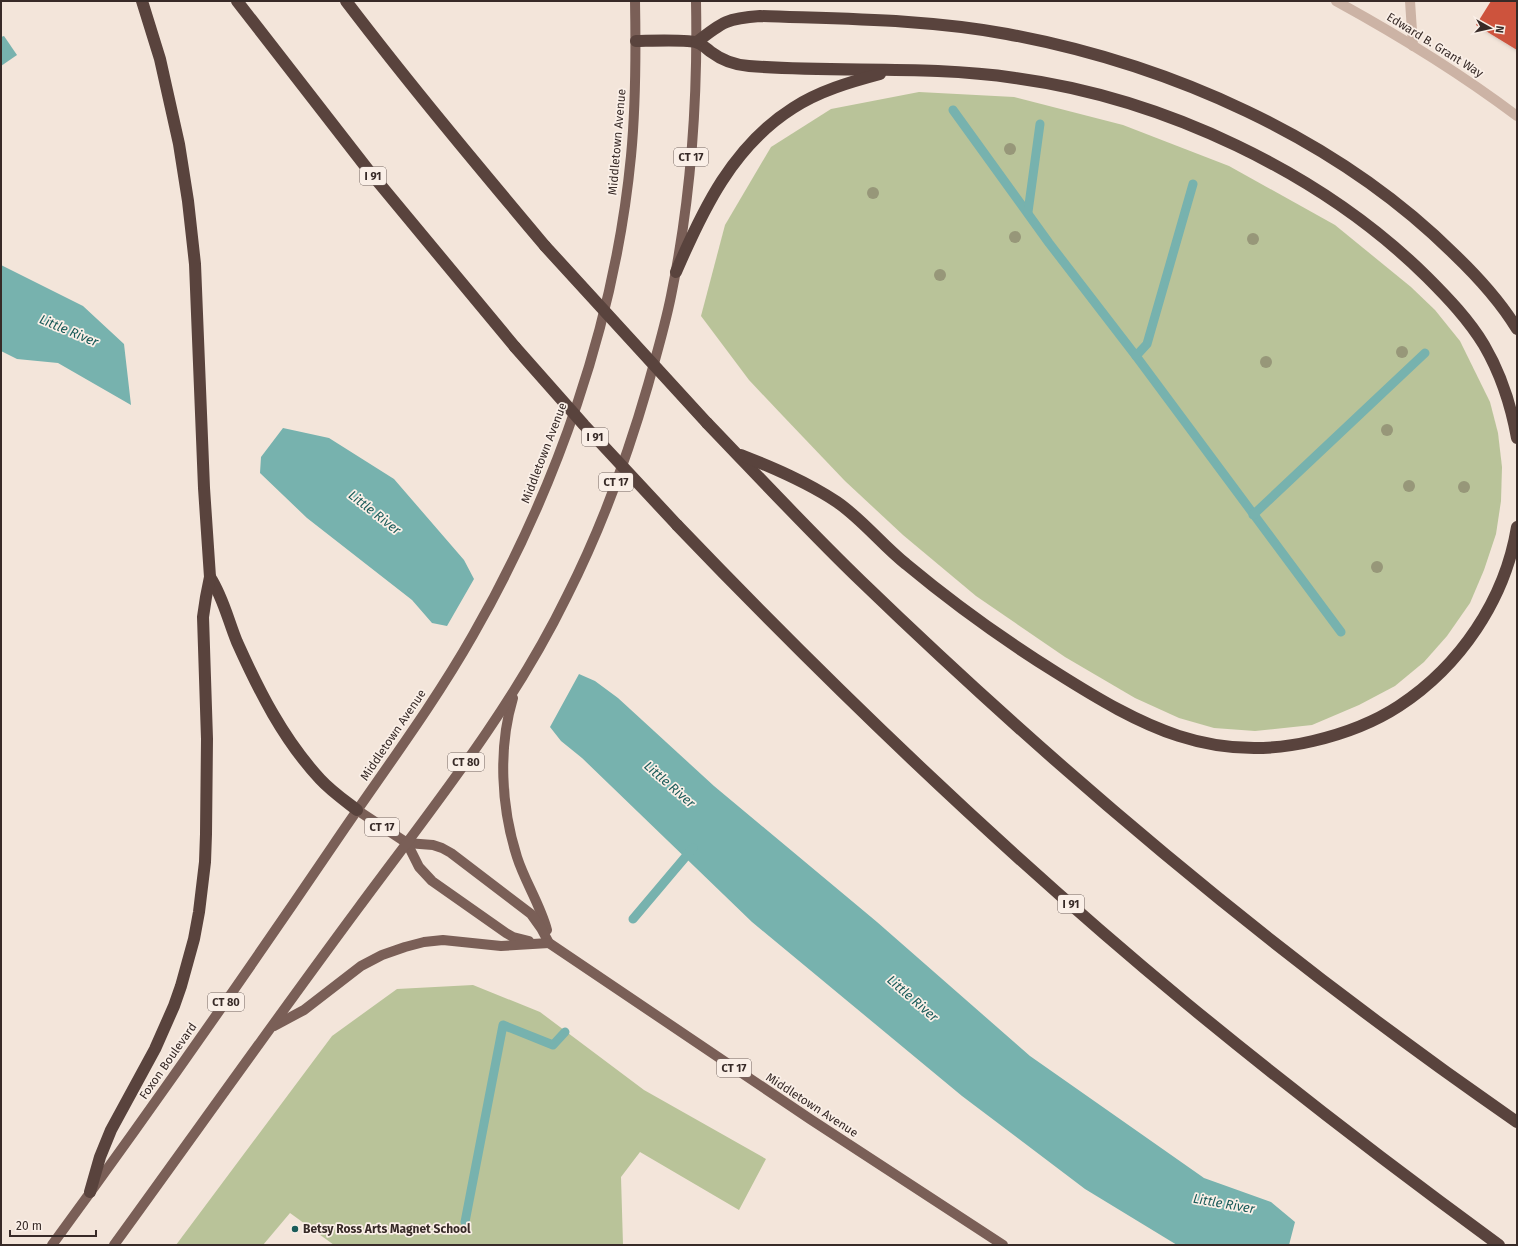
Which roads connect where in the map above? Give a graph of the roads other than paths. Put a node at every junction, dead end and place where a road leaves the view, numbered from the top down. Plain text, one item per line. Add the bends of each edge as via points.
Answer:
1 (142, 1) edge
2 (237, 1) edge
3 (346, 1) edge
4 (635, 1) edge
5 (696, 1) edge
6 (1336, 1) edge
7 (1410, 1) edge
8 (636, 41) junction
9 (697, 42) junction
10 (1413, 46) junction
11 (907, 69) junction
12 (1517, 116) edge
13 (676, 272) junction
14 (1517, 329) edge
15 (1517, 438) edge
16 (736, 453) junction
17 (1517, 527) edge
18 (210, 577) junction
19 (521, 679) junction
20 (357, 810) junction
21 (407, 843) junction
22 (549, 943) junction
23 (272, 1027) junction
24 (1517, 1122) edge
25 (90, 1192) junction
26 (52, 1245) edge
27 (114, 1245) edge
28 (1003, 1245) edge
29 (1499, 1245) edge

1 - 18 highway via 170,98 188,201 195,264
2 - 29 highway, I 91, bridge via 369,171 515,347 677,525 857,707 1047,883 1179,996 1349,1133
3 - 16 highway, bridge via 545,246
4 - 8 main road, Middletown Avenue / CT 17
5 - 9 main road, CT 17
6 - 10 street, Edward B. Grant Way
7 - 10 street
8 - 9 highway
8 - 20 main road, Middletown Avenue / CT 17 via 631,159 618,245 596,339 564,442 532,519 474,633 453,669
9 - 11 highway via 720,58 736,65
9 - 13 main road, CT 17 via 696,101
9 - 14 highway via 721,24 749,16 927,24 1033,39 1079,50 1162,76 1212,96 1284,131 1372,185 1412,216 1458,258 1486,288
10 - 12 street, Edward B. Grant Way
11 - 13 highway via 865,78 825,91 794,107 766,128 721,181
11 - 15 highway via 1018,78 1063,86 1120,101 1204,132 1260,158 1315,188 1389,242 1457,309 1483,344 1498,373 1508,400
13 - 19 main road, CT 17 via 653,368 607,508 566,598
16 - 17 highway via 794,478 838,503 902,561 966,611 1040,663 1115,709 1177,736 1196,742 1237,748 1275,748 1328,738 1378,719 1417,694 1453,660 1485,616 1508,563
16 - 24 highway via 870,590 1011,721 1090,789 1206,888 1305,967 1424,1057
18 - 20 highway via 221,597 252,674 282,730 320,780
18 - 25 highway via 203,617 207,739 206,834 202,889 194,939 174,1006 155,1049 111,1130
19 - 21 main road, CT 80 via 462,768
19 - 22 main road via 511,706 505,735 506,806 516,857 542,914
20 - 21 main road, Middletown Avenue / CT 17
20 - 25 main road, Foxon Boulevard / CT 80 via 236,987
21 - 22 main road, Middletown Avenue via 433,845 451,853 531,914
21 - 22 main road, Middletown Avenue / CT 17 via 419,868 432,881 513,937
21 - 23 main road, CT 80
22 - 23 main road via 501,946 443,940 405,947 360,966 304,1010
22 - 28 main road, Middletown Avenue / CT 17 via 803,1115
23 - 27 main road, CT 80
25 - 26 main road, Foxon Boulevard / CT 80

